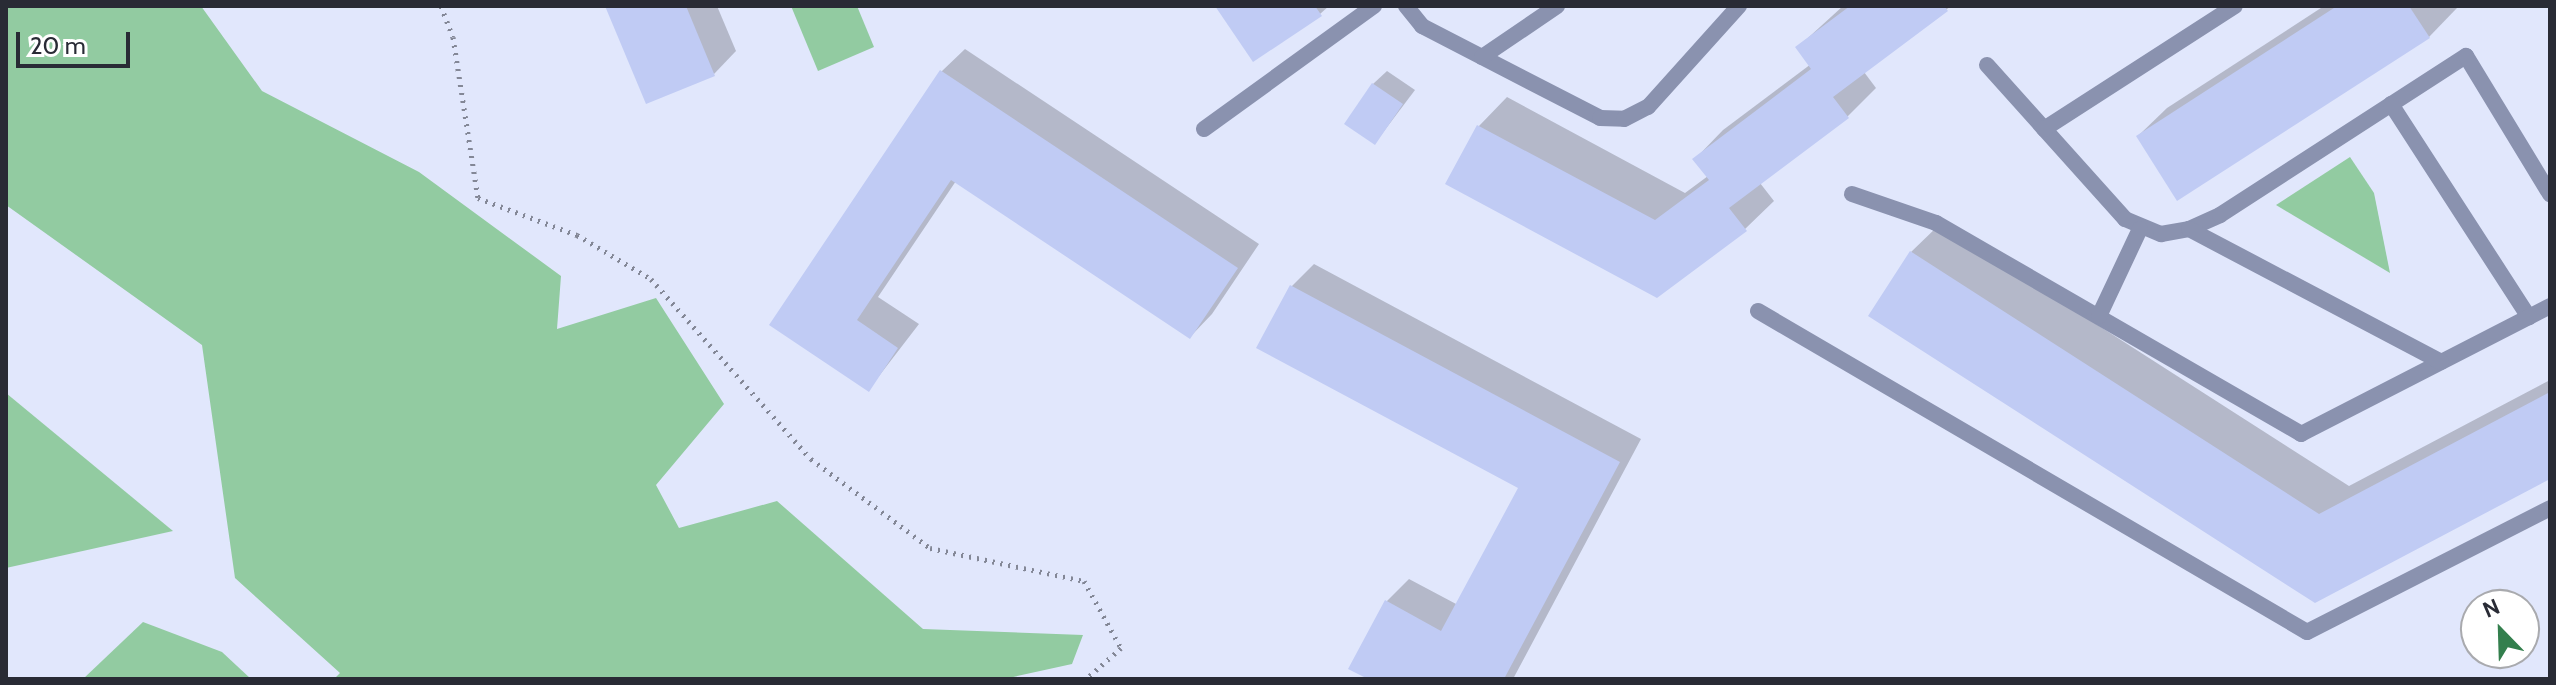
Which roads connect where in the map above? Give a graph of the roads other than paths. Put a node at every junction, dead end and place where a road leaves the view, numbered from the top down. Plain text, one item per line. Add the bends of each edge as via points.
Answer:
1 (1374, 6) edge
2 (1406, 6) edge
3 (1557, 6) edge
4 (1739, 6) edge
5 (2235, 6) edge
6 (1482, 57) junction
7 (1987, 65) dead end
8 (2391, 104) junction
9 (1204, 129) dead end
10 (2044, 129) junction
11 (1852, 194) dead end
12 (2550, 194) edge
13 (2140, 229) junction
14 (2189, 229) junction
15 (2550, 306) edge
16 (1758, 311) dead end
17 (2099, 316) junction
18 (2529, 317) junction
19 (2441, 362) junction
20 (2550, 508) edge

1 - 9 lane
2 - 6 lane via 1422,26
3 - 6 lane
4 - 6 lane via 1648,107 1624,119 1600,118
5 - 10 lane
7 - 10 lane
8 - 12 lane via 2466,56
8 - 14 lane
8 - 18 lane
10 - 13 lane
11 - 17 lane via 1936,223
13 - 14 lane via 2161,234
13 - 17 lane
14 - 19 lane
15 - 18 lane
16 - 20 lane via 2307,632
17 - 19 lane via 2301,434
18 - 19 lane

